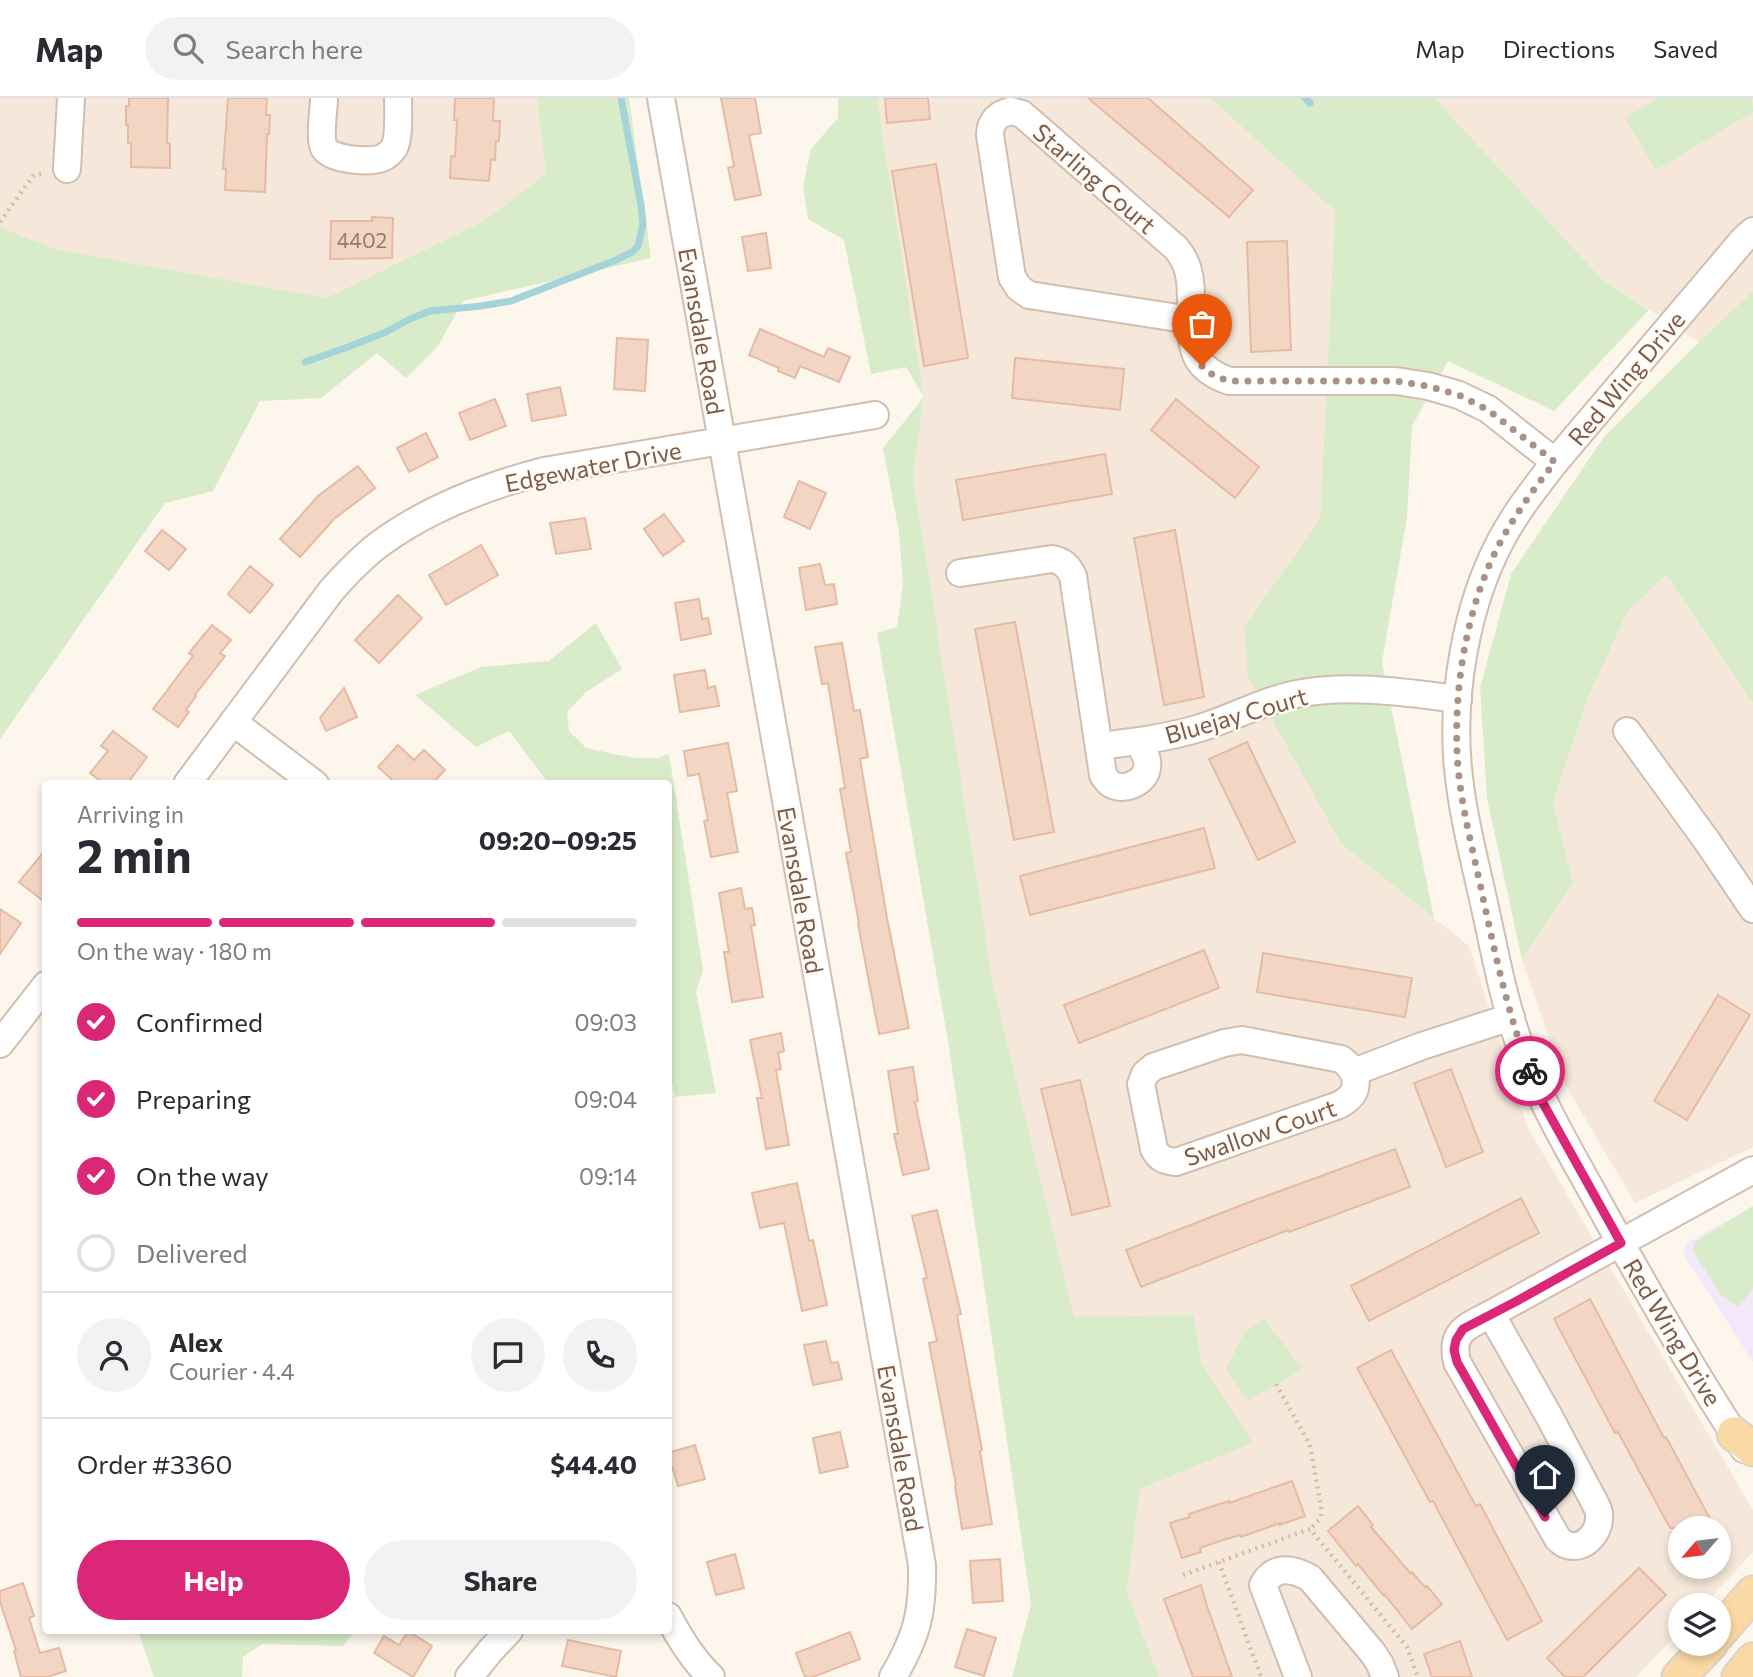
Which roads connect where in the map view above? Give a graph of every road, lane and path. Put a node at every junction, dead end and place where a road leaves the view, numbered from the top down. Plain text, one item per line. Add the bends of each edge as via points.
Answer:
1 (71, 98) edge
2 (324, 98) edge
3 (398, 98) edge
4 (661, 98) edge
5 (67, 169) dead end
6 (33, 176) dead end
7 (0, 222) edge
8 (1753, 231) edge
9 (1191, 320) junction
10 (875, 415) dead end
11 (721, 442) junction
12 (1555, 462) junction
13 (960, 573) dead end
14 (1458, 699) junction
15 (233, 722) junction
16 (1627, 732) dead end
17 (1139, 741) junction
18 (1100, 746) junction
19 (190, 780) edge
20 (310, 780) edge
21 (1753, 909) edge
22 (42, 998) edge
23 (1511, 1017) junction
24 (36, 1018) edge
25 (0, 1044) edge
26 (1354, 1072) junction
27 (1753, 1170) edge
28 (1621, 1243) junction
29 (1491, 1314) junction
30 (1276, 1384) dead end
31 (1743, 1441) edge
32 (1753, 1462) edge
33 (1310, 1529) dead end
34 (1219, 1562) dead end
35 (1753, 1593) edge
36 (1731, 1619) edge
37 (672, 1623) edge
38 (506, 1634) edge
39 (1699, 1656) edge
40 (1753, 1660) edge
41 (469, 1677) edge
42 (711, 1677) edge
43 (893, 1677) edge
44 (1261, 1677) edge
45 (1298, 1677) edge
46 (1385, 1677) edge
47 (1679, 1677) edge
48 (1739, 1677) edge

1 - 5 street
2 - 3 street via 327,151 335,157 375,160 389,154 396,143
4 - 11 street, Evansdale Road
6 - 7 path
8 - 12 street, Red Wing Drive
9 - 9 street, Starling Court via 1190,272 1176,248 1022,114 1011,111 995,119 990,135 1012,277 1019,288 1029,295
9 - 12 street, Starling Court via 1194,354 1214,376 1229,381 1396,381 1428,386 1488,410
10 - 11 street, Edgewater Drive
11 - 15 street, Edgewater Drive via 544,471 499,483 424,517 374,549 338,583
11 - 43 street, Evansdale Road via 922,1565 918,1623
12 - 14 street, Red Wing Drive via 1528,496 1490,566 1464,650
13 - 18 street, Bluejay Court via 1052,559 1069,568
14 - 17 street, Bluejay Court via 1405,692 1302,692 1202,727
14 - 23 street, Red Wing Drive via 1458,766 1464,811
15 - 19 street, Edgewater Drive
15 - 20 street
16 - 21 street
17 - 18 street, Bluejay Court
17 - 18 street, Bluejay Court via 1147,760 1143,778 1120,788 1103,775
22 - 24 street
23 - 26 street, Swallow Court
23 - 28 street, Red Wing Drive via 1539,1096
24 - 25 street
26 - 26 street, Swallow Court via 1353,1094 1339,1105 1176,1162 1166,1161 1154,1149 1141,1084 1153,1067 1241,1041 1341,1059
27 - 28 street
28 - 29 street
28 - 31 street, Red Wing Drive
29 - 29 street via 1463,1329 1454,1350 1457,1362 1558,1539 1580,1546 1598,1527 1595,1503
30 - 33 path via 1310,1445 1322,1511 1321,1519
31 - 32 street, Red Wing Drive
34 - 44 path
35 - 36 main road
37 - 42 street
38 - 41 street
39 - 47 main road
40 - 48 main road
45 - 46 street via 1263,1585 1270,1575 1282,1570 1310,1578 1372,1652

